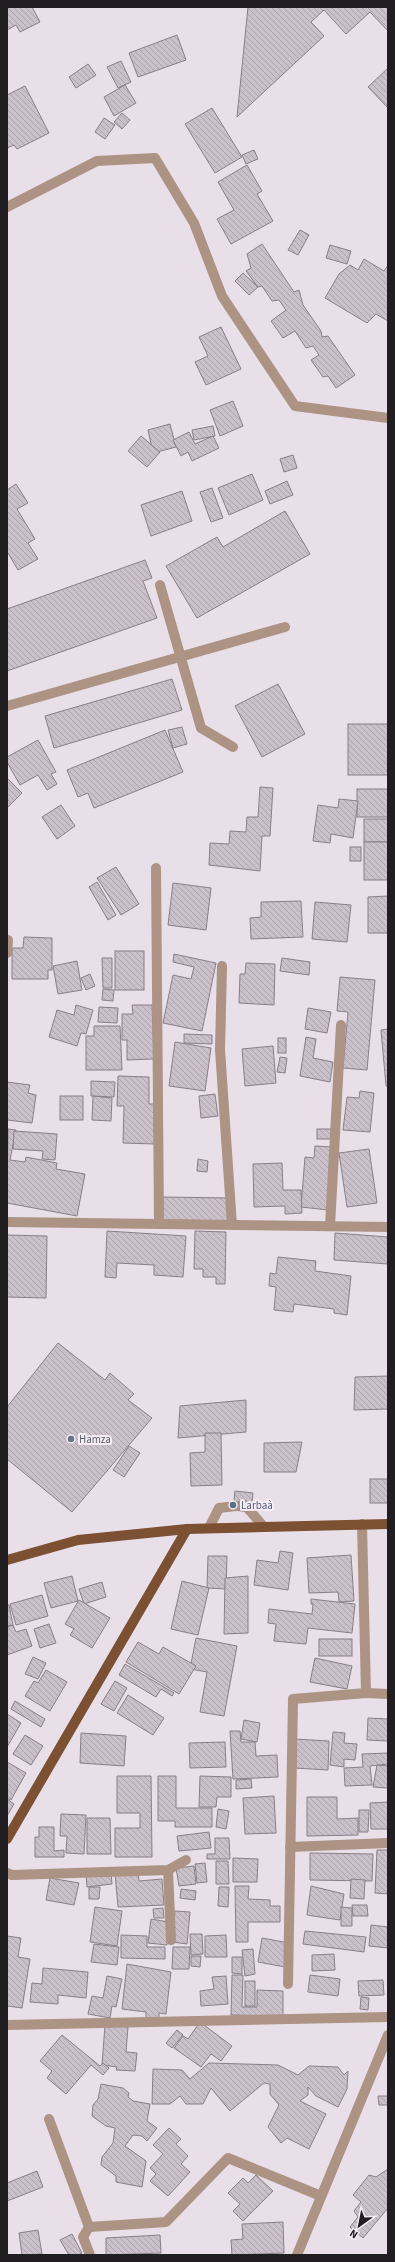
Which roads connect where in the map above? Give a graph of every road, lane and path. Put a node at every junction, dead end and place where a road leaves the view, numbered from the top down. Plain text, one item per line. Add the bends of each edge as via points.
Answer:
1 (7, 207) edge
2 (388, 418) edge
3 (160, 585) dead end
4 (285, 627) dead end
5 (181, 656) junction
6 (7, 706) edge
7 (233, 747) dead end
8 (156, 868) dead end
9 (8, 940) dead end
10 (7, 953) edge
11 (222, 966) dead end
12 (341, 1025) dead end
13 (7, 1222) edge
14 (159, 1224) junction
15 (232, 1225) junction
16 (330, 1226) junction
17 (388, 1227) edge
18 (362, 1524) junction
19 (388, 1524) edge
20 (263, 1526) junction
21 (209, 1528) junction
22 (187, 1529) junction
23 (7, 1560) edge
24 (366, 1693) junction
25 (388, 1694) edge
26 (7, 1838) edge
27 (388, 1843) edge
28 (290, 1846) junction
29 (186, 1860) dead end
30 (168, 1870) junction
31 (7, 1873) edge
32 (171, 1940) dead end
33 (288, 1984) dead end
34 (388, 2017) edge
35 (7, 2025) edge
36 (388, 2035) edge
37 (48, 2119) dead end
38 (321, 2196) junction
39 (89, 2227) junction
40 (90, 2255) edge
41 (297, 2255) edge

1 - 2 street via 97,161 155,158 194,223 222,296 295,406
3 - 5 street
4 - 5 street
5 - 6 street
5 - 7 street via 201,728
8 - 14 street
9 - 10 street
11 - 15 street via 220,1050
12 - 16 street
13 - 14 street
14 - 15 street
15 - 16 street
16 - 17 street
18 - 19 main road
18 - 20 main road
18 - 24 street
20 - 21 main road
20 - 21 street via 245,1505 219,1508
21 - 22 main road
22 - 23 main road via 78,1540
22 - 26 main road
24 - 25 street
24 - 28 street via 293,1699
27 - 28 street
28 - 33 street
29 - 30 street
30 - 31 street via 12,1875
30 - 32 street
34 - 35 street
36 - 38 street
37 - 39 street
38 - 39 street via 228,2158 166,2222
38 - 41 street
39 - 40 street via 83,2237

